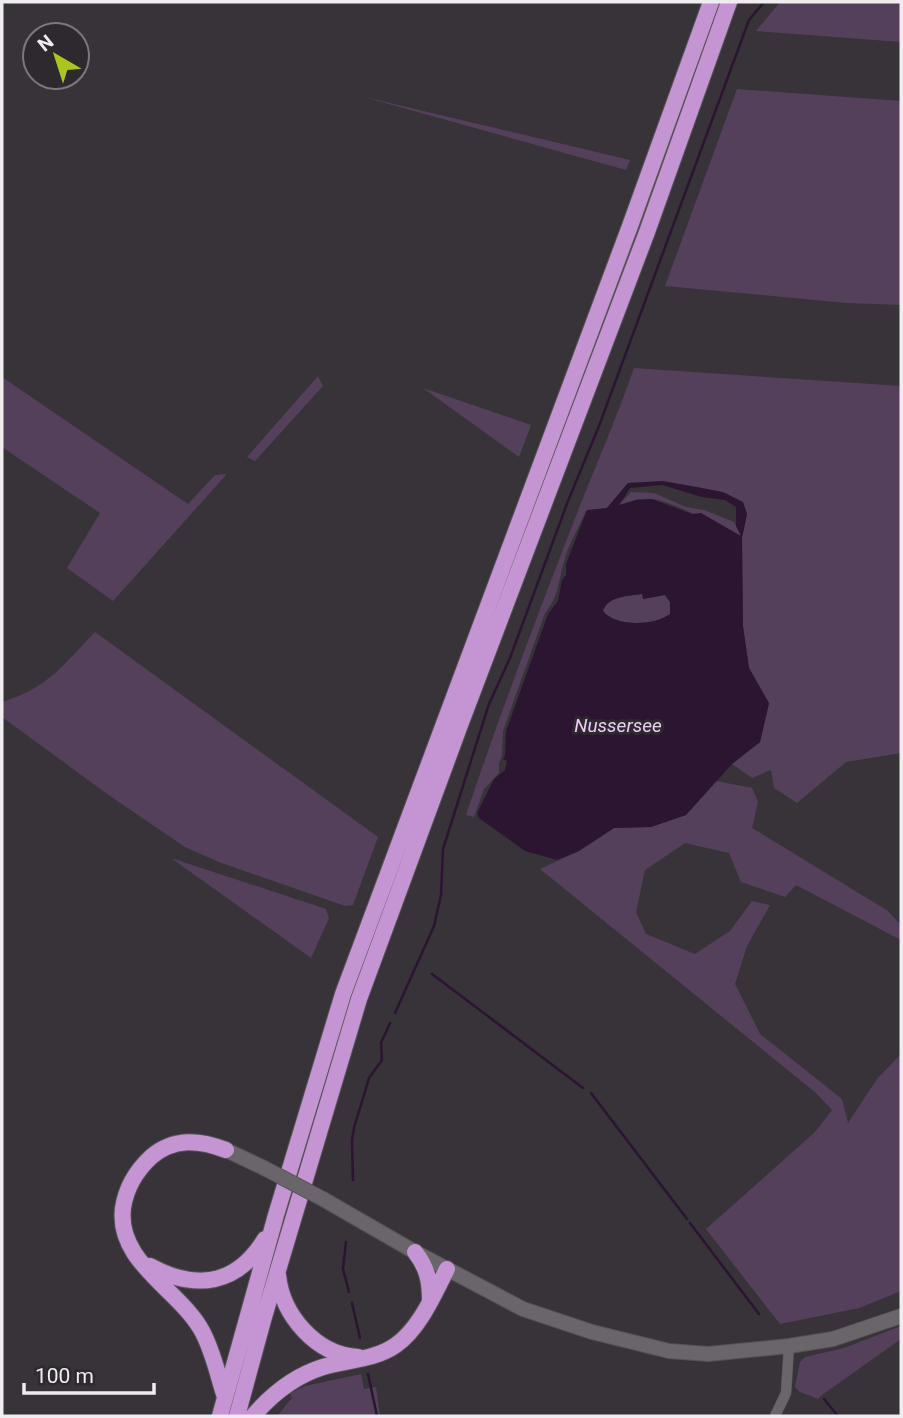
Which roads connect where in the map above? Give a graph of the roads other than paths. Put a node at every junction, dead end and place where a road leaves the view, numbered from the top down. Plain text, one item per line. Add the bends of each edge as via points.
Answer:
1 (711, 2) edge
2 (729, 2) edge
3 (226, 1150) joint
4 (276, 1215) junction
5 (415, 1252) junction
6 (141, 1262) junction
7 (447, 1269) junction
8 (278, 1270) junction
9 (430, 1300) junction
10 (901, 1316) edge
11 (789, 1346) junction
12 (368, 1358) junction
13 (225, 1397) junction
14 (220, 1416) edge
15 (237, 1416) edge
16 (253, 1416) edge
17 (775, 1416) edge

1 - 4 highway via 343,994
2 - 8 highway via 359,999
3 - 5 main road, bridge
3 - 6 highway via 191,1141 173,1144 159,1150 134,1177 122,1216 126,1237
4 - 6 highway via 249,1261 212,1281 184,1280
4 - 13 highway
5 - 7 main road
5 - 9 highway via 428,1275
6 - 13 highway via 203,1331
7 - 9 highway
7 - 11 main road via 523,1309 669,1351 734,1352
8 - 12 highway via 286,1306 300,1327 324,1347
8 - 15 highway
9 - 12 highway via 408,1334 395,1346
10 - 11 main road via 833,1339
11 - 17 street via 786,1393
12 - 16 highway via 322,1367 296,1378
13 - 14 highway

